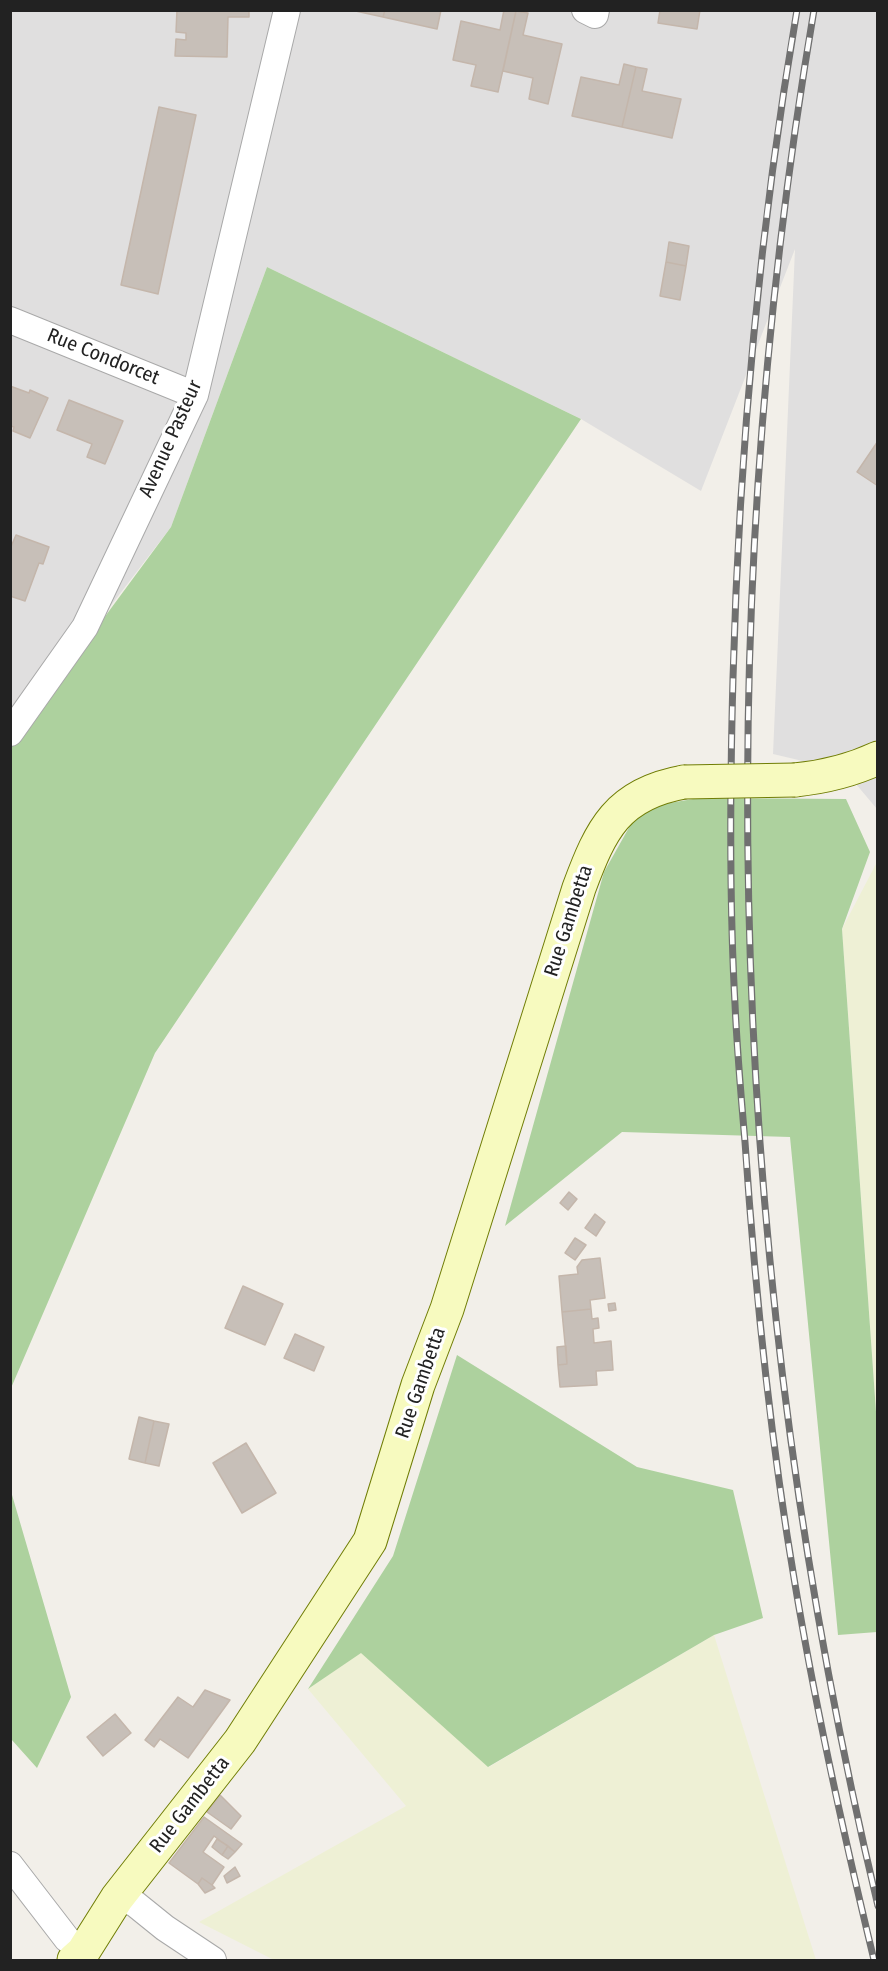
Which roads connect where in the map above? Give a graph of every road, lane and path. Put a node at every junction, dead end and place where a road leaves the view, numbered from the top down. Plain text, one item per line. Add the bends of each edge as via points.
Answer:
1 (287, 10) edge
2 (585, 10) edge
3 (596, 10) edge
4 (10, 320) edge
5 (195, 395) junction
6 (10, 733) edge
7 (878, 758) edge
8 (10, 1865) edge
9 (117, 1898) junction
10 (78, 1956) edge
11 (213, 1960) edge

1 - 5 street, Avenue Pasteur
2 - 3 street via 595,15
4 - 5 street, Rue Condorcet
5 - 6 street, Avenue Pasteur via 85,627
7 - 9 street, Rue Gambetta, bridge via 830,776 661,786 642,794 610,822 591,854 579,888 370,1541 240,1741
8 - 10 street
9 - 10 street, Rue Gambetta
9 - 11 street via 134,1903

